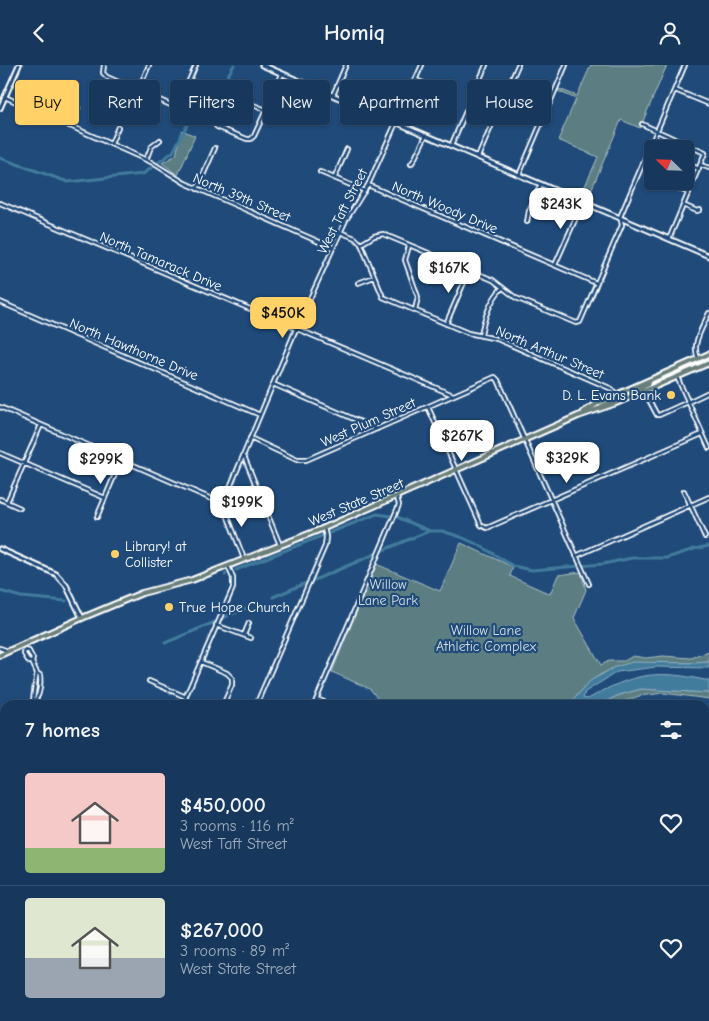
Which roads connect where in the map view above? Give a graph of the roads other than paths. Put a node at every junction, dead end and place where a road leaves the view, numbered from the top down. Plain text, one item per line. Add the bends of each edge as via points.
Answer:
1 (19, 65) edge
2 (104, 65) edge
3 (149, 65) edge
4 (196, 65) edge
5 (262, 65) edge
6 (346, 65) edge
7 (422, 65) edge
8 (486, 65) edge
9 (518, 65) edge
10 (566, 65) edge
11 (685, 65) edge
12 (282, 74) junction
13 (114, 80) edge
14 (143, 80) edge
15 (279, 80) edge
16 (416, 80) edge
17 (675, 90) junction
18 (333, 95) junction
19 (5, 97) junction
20 (340, 98) edge
21 (160, 100) edge
22 (15, 102) edge
23 (709, 104) edge
24 (0, 108) edge
25 (266, 110) joint
26 (642, 124) dead end
27 (396, 125) edge
28 (402, 125) edge
29 (69, 126) edge
30 (118, 127) dead end
31 (657, 131) junction
32 (426, 135) junction
33 (160, 140) dead end
34 (111, 144) junction
35 (451, 146) junction
36 (215, 148) dead end
37 (347, 149) dead end
38 (478, 157) junction
39 (146, 159) junction
40 (411, 163) dead end
41 (701, 165) junction
42 (694, 167) edge
43 (709, 168) edge
44 (699, 169) junction
45 (320, 171) dead end
46 (519, 175) junction
47 (335, 178) junction
48 (541, 184) junction
49 (368, 185) junction
50 (197, 189) junction
51 (682, 190) edge
52 (365, 191) junction
53 (689, 193) junction
54 (583, 202) junction
55 (0, 203) edge
56 (683, 205) junction
57 (700, 209) dead end
58 (620, 217) junction
59 (527, 222) dead end
60 (340, 232) junction
61 (668, 239) junction
62 (361, 244) junction
63 (409, 246) junction
64 (333, 248) junction
65 (709, 256) edge
66 (555, 265) junction
67 (469, 271) junction
68 (374, 277) junction
69 (358, 283) dead end
70 (597, 283) junction
71 (423, 288) dead end
72 (502, 288) junction
73 (417, 291) junction
74 (0, 302) edge
75 (414, 311) junction
76 (709, 313) edge
77 (446, 324) junction
78 (296, 329) junction
79 (481, 336) junction
80 (709, 354) edge
81 (698, 359) junction
82 (709, 363) edge
83 (677, 377) junction
84 (650, 381) junction
85 (273, 384) junction
86 (709, 393) edge
87 (638, 394) junction
88 (453, 395) junction
89 (616, 395) junction
90 (649, 401) dead end
91 (688, 402) junction
92 (0, 407) edge
93 (428, 407) junction
94 (599, 409) junction
95 (260, 415) junction
96 (578, 416) junction
97 (41, 425) junction
98 (377, 429) junction
99 (702, 433) junction
100 (250, 438) junction
101 (525, 440) junction
102 (709, 448) edge
103 (0, 453) edge
104 (244, 454) junction
105 (121, 460) junction
106 (24, 464) junction
107 (457, 471) junction
108 (684, 491) dead end
109 (397, 497) junction
110 (709, 497) edge
111 (105, 498) junction
112 (0, 499) edge
113 (552, 500) junction
114 (7, 502) junction
115 (223, 504) junction
116 (690, 505) junction
117 (20, 508) dead end
118 (97, 517) dead end
119 (324, 530) junction
120 (705, 537) dead end
121 (280, 545) junction
122 (0, 549) edge
123 (576, 555) junction
124 (244, 559) junction
125 (228, 566) junction
126 (589, 584) dead end
127 (82, 618) junction
128 (249, 623) dead end
129 (216, 625) junction
130 (244, 635) junction
131 (251, 638) dead end
132 (23, 645) junction
133 (0, 648) edge
134 (25, 650) junction
135 (8, 651) junction
136 (0, 655) edge
137 (32, 662) junction
138 (201, 662) junction
139 (149, 681) dead end
140 (186, 697) junction
141 (317, 699) edge
142 (32, 700) edge
143 (184, 700) edge
144 (225, 700) edge
145 (258, 700) edge

1 - 19 street
2 - 13 street via 103,73
3 - 14 street
4 - 21 street via 175,106
5 - 12 street
6 - 18 street
7 - 16 street, West Taft Street
8 - 35 street
9 - 38 street
10 - 46 street
11 - 17 street
12 - 15 street
12 - 18 street
17 - 23 street
17 - 31 street
18 - 20 street
19 - 22 street, North 39th Street
19 - 24 street
25 - 25 street via 251,139 217,127 212,121 233,97
26 - 31 street
27 - 49 street, West Taft Street
28 - 32 street
29 - 34 street, North 39th Street
30 - 34 street
31 - 41 street via 705,153
31 - 58 street
32 - 35 street
32 - 40 street
33 - 39 street via 151,147
34 - 39 street, North 39th Street
35 - 38 street
36 - 50 street
37 - 47 street
38 - 46 street
39 - 50 street, North 39th Street
41 - 43 street
41 - 44 street
42 - 44 street
44 - 53 street
45 - 47 street
46 - 48 street
47 - 52 street
48 - 54 street
48 - 59 street
49 - 52 street, West Taft Street
49 - 66 street, North Woody Drive
50 - 64 street, North 39th Street
51 - 53 street
52 - 60 street, West Taft Street
53 - 56 street
54 - 58 street
54 - 66 street
55 - 78 street, North Tamarack Drive
56 - 57 street via 697,211
56 - 61 street
58 - 61 street
58 - 70 street via 622,225
60 - 62 street
60 - 64 street, West Taft Street
61 - 65 street
62 - 63 street via 380,234
62 - 68 street, North Arthur Street
63 - 67 street
63 - 73 street via 405,260
64 - 78 street, West Taft Street
66 - 70 street, North Woody Drive
67 - 72 street
67 - 77 street
68 - 69 street
68 - 75 street, North Arthur Street via 383,297
70 - 72 street via 580,323 516,298
71 - 73 street
72 - 79 street via 494,299
73 - 75 street
74 - 95 street, North Hawthorne Drive
75 - 77 street, North Arthur Street
76 - 81 street via 696,343
77 - 79 street, North Arthur Street
78 - 85 street, West Taft Street
78 - 88 street, North Tamarack Drive
79 - 89 street, North Arthur Street via 497,339 612,389
80 - 81 main road, West State Street
81 - 84 main road, West State Street
82 - 83 main road, West State Street
83 - 87 main road, West State Street
83 - 91 street
84 - 87 main road, West State Street via 638,390
84 - 89 main road, West State Street
85 - 95 street, West Taft Street
85 - 98 street
86 - 91 street
87 - 94 main road, West State Street
88 - 93 street, West Plum Street
88 - 101 street, West Plum Street via 496,378
89 - 94 main road, West State Street via 616,399
89 - 96 main road, West State Street
90 - 91 street via 657,415
91 - 99 street
92 - 97 street
93 - 98 street, West Plum Street
93 - 107 street
94 - 96 main road, West State Street
95 - 100 street, West Taft Street
96 - 101 main road, West State Street
97 - 105 street
97 - 106 street
98 - 100 street, West Plum Street via 302,461
99 - 102 street
99 - 113 street
100 - 104 street, West Taft Street
101 - 107 main road, West State Street
101 - 113 street
103 - 106 street
104 - 115 street, West Taft Street
104 - 121 street
105 - 111 street
105 - 115 street
106 - 111 street
106 - 114 street
107 - 109 main road, West State Street
107 - 113 street via 484,528
108 - 116 street
109 - 119 main road, West State Street
109 - 141 street via 399,505
110 - 116 street
111 - 118 street
112 - 114 street
113 - 123 street
114 - 117 street
115 - 124 street
116 - 120 street
116 - 123 street
119 - 121 main road, West State Street
119 - 145 street via 325,546
121 - 124 main road, West State Street
122 - 127 street via 56,575 66,585
123 - 126 street
124 - 125 main road, West State Street
125 - 127 main road, West State Street via 192,580 142,593
125 - 129 street via 234,584
127 - 132 main road, West State Street
128 - 130 street
129 - 130 street
129 - 138 street
130 - 131 street
132 - 134 street
132 - 135 main road, West State Street
133 - 135 street
134 - 137 street via 29,651
134 - 137 street via 28,662
135 - 136 main road, West State Street
137 - 142 street via 37,673
138 - 140 street
138 - 144 street via 232,677
139 - 140 street
140 - 143 street

